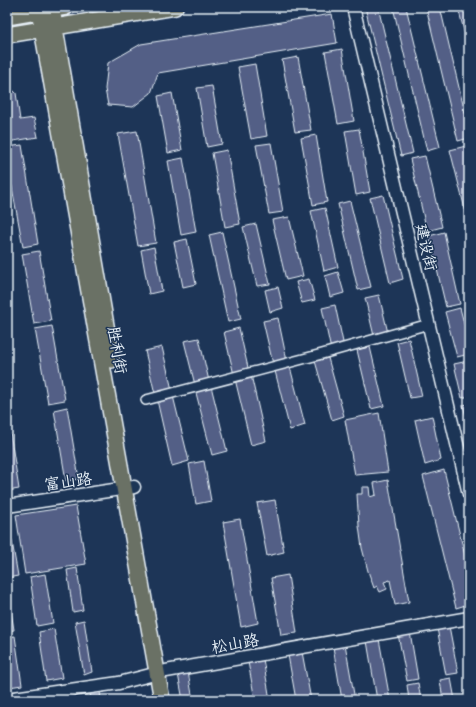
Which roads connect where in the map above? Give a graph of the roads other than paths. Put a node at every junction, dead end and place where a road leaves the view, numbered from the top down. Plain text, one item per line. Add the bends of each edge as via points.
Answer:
1 (175, 7) edge
2 (354, 7) edge
3 (50, 8) edge
4 (7, 17) edge
5 (48, 28) junction
6 (7, 35) edge
7 (429, 324) junction
8 (146, 400) dead end
9 (129, 488) junction
10 (469, 494) edge
11 (7, 506) edge
12 (469, 618) edge
13 (162, 672) junction
14 (7, 699) edge
15 (162, 700) edge
16 (172, 700) edge

1 - 5 main road
2 - 7 street, 建设街
3 - 4 main road
3 - 5 main road, 胜利街
5 - 6 main road
5 - 9 main road, 胜利街
7 - 8 street
7 - 10 street, 建设街
9 - 11 street, 富山路
9 - 13 main road, 胜利街
12 - 13 street, 松山路
13 - 14 street, 松山路 via 119,683
13 - 15 main road, 胜利街
13 - 16 main road, 胜利街

